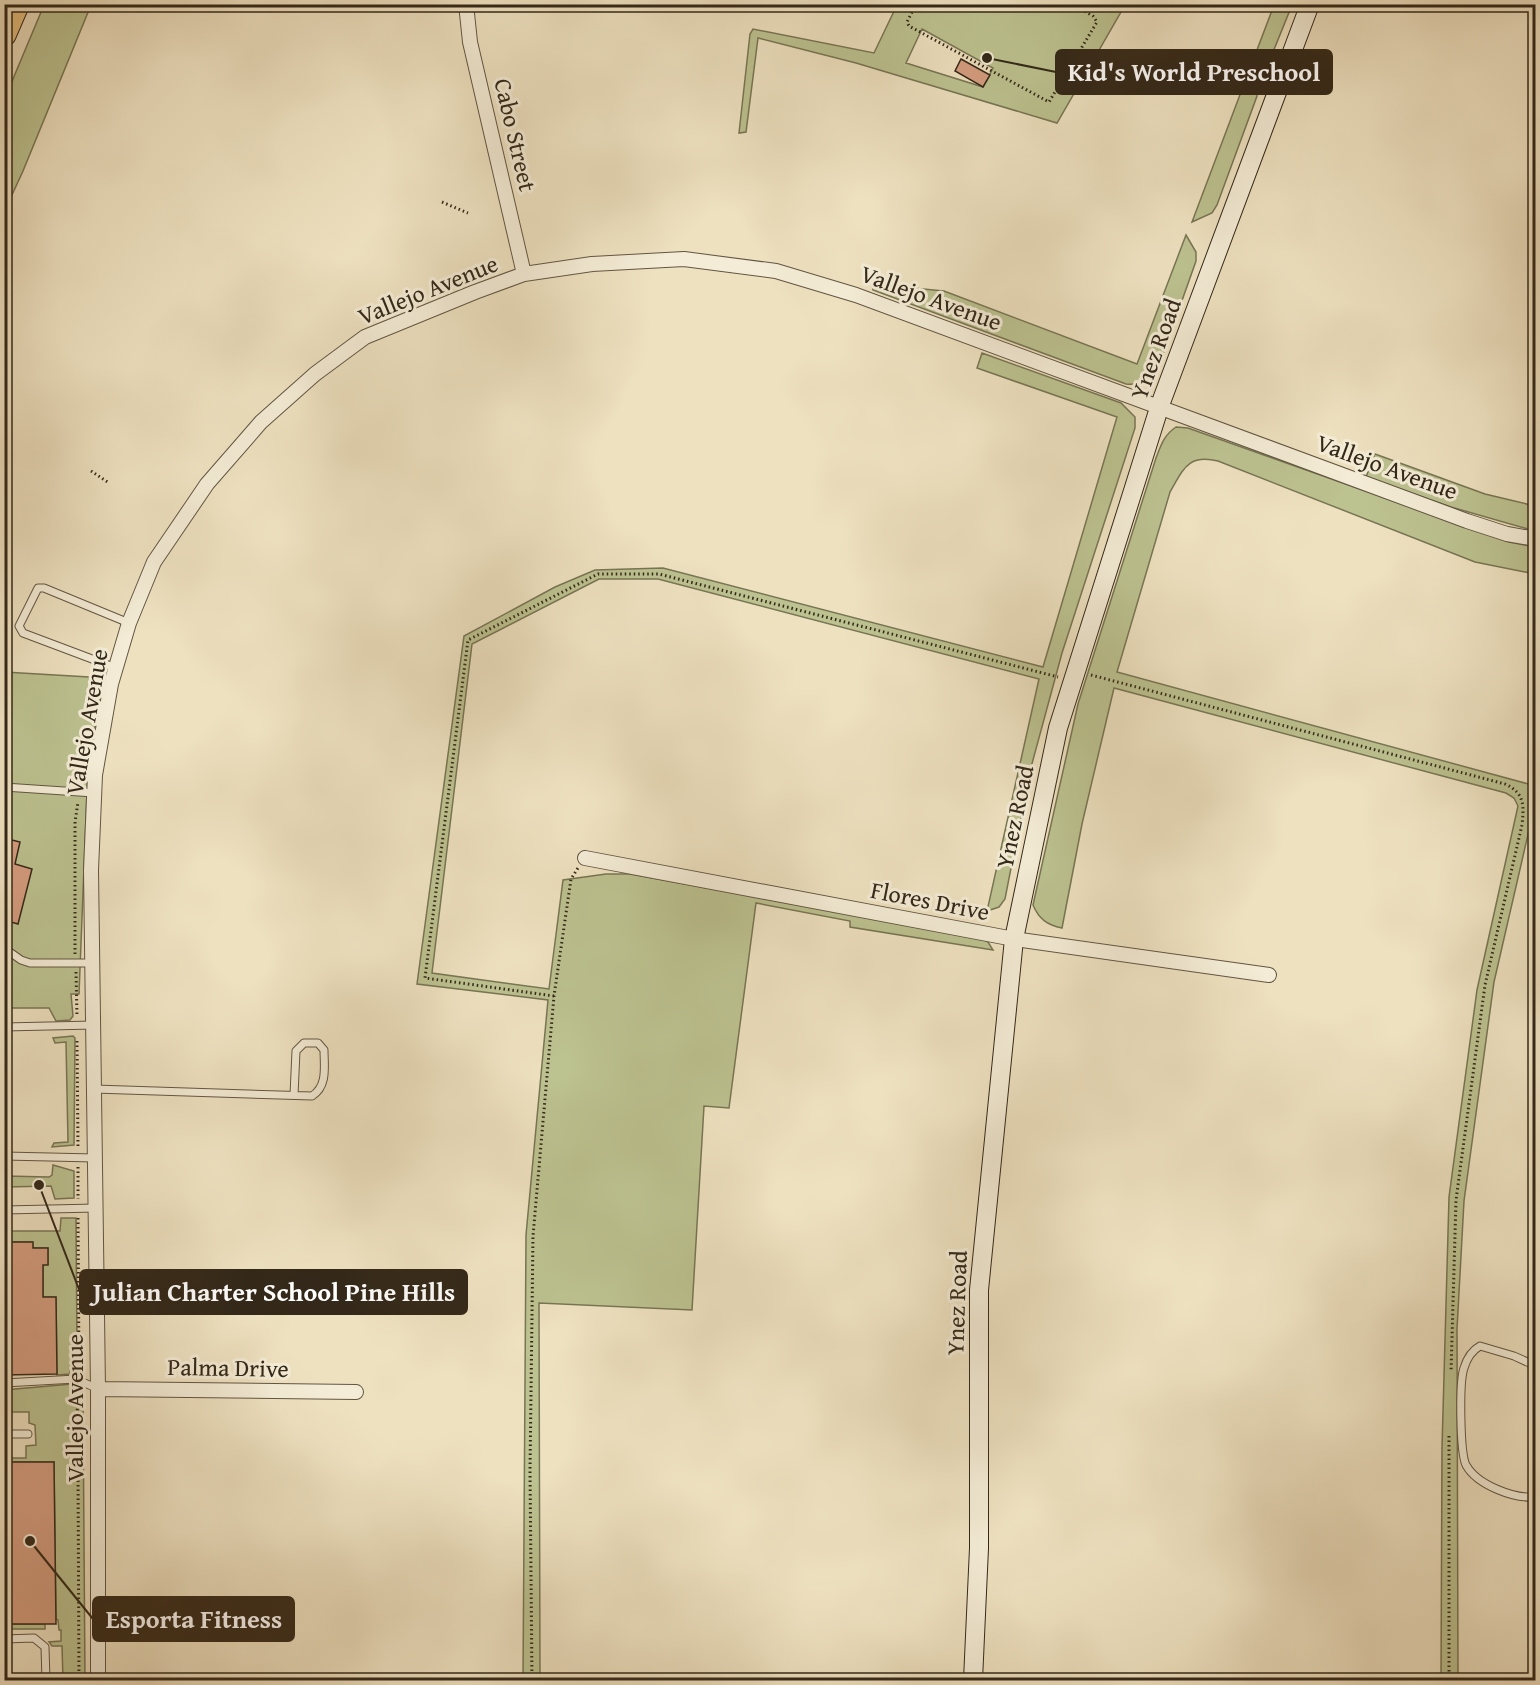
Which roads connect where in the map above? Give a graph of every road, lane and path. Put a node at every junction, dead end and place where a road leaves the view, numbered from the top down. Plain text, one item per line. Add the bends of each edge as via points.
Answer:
1 (17, 4) edge
2 (466, 4) edge
3 (916, 4) edge
4 (1072, 4) edge
5 (1310, 4) edge
6 (4, 34) edge
7 (442, 202) dead end
8 (468, 213) dead end
9 (525, 274) junction
10 (1160, 405) junction
11 (91, 471) dead end
12 (109, 483) dead end
13 (1536, 539) edge
14 (129, 623) junction
15 (116, 668) junction
16 (1074, 677) junction
17 (4, 787) edge
18 (88, 792) junction
19 (585, 858) joint
20 (1014, 939) junction
21 (4, 948) edge
22 (76, 963) junction
23 (93, 963) junction
24 (1269, 975) dead end
25 (554, 996) junction
26 (78, 1025) junction
27 (94, 1025) junction
28 (4, 1027) edge
29 (94, 1089) junction
30 (294, 1095) junction
31 (4, 1156) edge
32 (78, 1158) junction
33 (95, 1158) junction
34 (96, 1208) junction
35 (78, 1209) junction
36 (4, 1210) edge
37 (1536, 1366) edge
38 (80, 1380) junction
39 (1450, 1382) dead end
40 (4, 1383) edge
41 (98, 1389) junction
42 (356, 1392) dead end
43 (1449, 1429) dead end
44 (4, 1434) edge
45 (28, 1434) dead end
46 (1536, 1497) edge
47 (4, 1638) edge
48 (46, 1680) edge
49 (79, 1680) edge
50 (98, 1680) edge
51 (532, 1680) edge
52 (973, 1680) edge
53 (1449, 1680) edge

1 - 6 highway
2 - 9 street, Cabo Street via 470,42
3 - 4 path via 907,22 909,26 1049,102 1097,22
5 - 10 main road, Ynez Road
7 - 8 path
9 - 10 street, Vallejo Avenue via 592,264 684,259 776,271 856,295
9 - 14 street, Vallejo Avenue via 365,337 315,374 261,422 207,484 154,562
10 - 13 street, Vallejo Avenue via 1467,521
10 - 16 main road, Ynez Road
11 - 12 path
14 - 15 street, Vallejo Avenue
14 - 15 lane via 38,588 20,626 23,633
15 - 18 street, Vallejo Avenue
16 - 20 main road, Ynez Road via 1058,728
16 - 25 path via 1056,677 659,574 598,574 468,640 425,978
16 - 39 path via 1087,674 1151,689 1505,784 1516,789 1523,799 1522,825 1485,985 1456,1200
17 - 18 lane
18 - 22 path via 75,822
18 - 23 street, Vallejo Avenue
19 - 20 street, Flores Drive
19 - 25 path via 571,879
20 - 24 street, Flores Drive
20 - 52 main road, Ynez Road via 979,1290 979,1548
21 - 22 lane via 30,963
22 - 23 lane
22 - 26 path
23 - 27 street, Vallejo Avenue
25 - 51 path via 533,1236
26 - 27 lane
26 - 28 lane
26 - 32 path
27 - 29 street, Vallejo Avenue
29 - 30 lane
29 - 33 street, Vallejo Avenue
30 - 30 lane via 312,1096 324,1083 324,1050 318,1043 304,1043 296,1051
31 - 32 lane
32 - 33 lane
32 - 35 path
33 - 34 street, Vallejo Avenue
34 - 35 lane
34 - 41 street, Vallejo Avenue
35 - 36 lane
35 - 38 path
37 - 46 lane via 1480,1346 1471,1351 1463,1369 1461,1413 1465,1463 1472,1473 1501,1492
38 - 40 lane
38 - 41 lane
38 - 49 path via 75,1424
41 - 42 street, Palma Drive
41 - 50 street, Vallejo Avenue
43 - 53 path
44 - 45 lane
47 - 48 lane via 34,1638 45,1647

